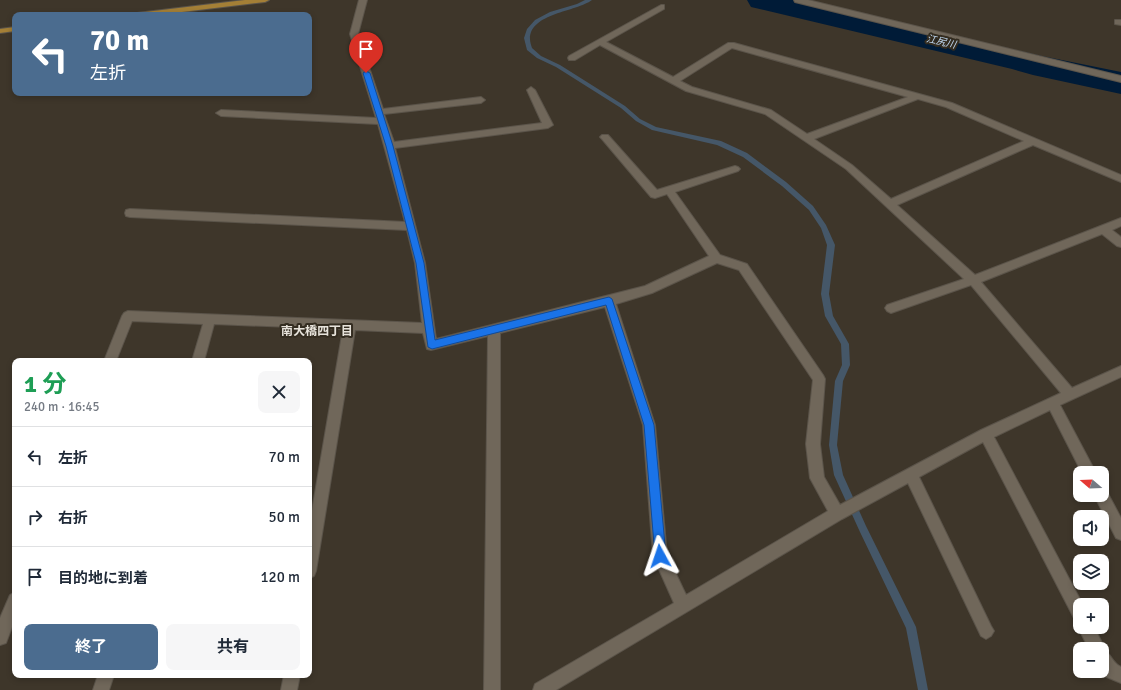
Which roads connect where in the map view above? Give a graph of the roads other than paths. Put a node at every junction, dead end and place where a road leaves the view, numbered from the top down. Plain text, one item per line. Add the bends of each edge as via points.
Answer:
1 (265, 0) edge
2 (363, 0) edge
3 (798, 0) edge
4 (661, 7) dead end
5 (163, 12) edge
6 (12, 29) edge
7 (0, 31) edge
8 (600, 42) junction
9 (572, 58) dead end
10 (1121, 79) edge
11 (673, 81) junction
12 (531, 90) dead end
13 (918, 96) junction
14 (481, 100) dead end
15 (221, 113) dead end
16 (380, 116) junction
17 (605, 137) dead end
18 (807, 138) junction
19 (1033, 141) junction
20 (390, 146) junction
21 (735, 169) dead end
22 (1121, 179) edge
23 (669, 190) junction
24 (890, 204) junction
25 (130, 213) dead end
26 (1121, 222) edge
27 (411, 226) junction
28 (1104, 229) junction
29 (1121, 243) edge
30 (716, 258) junction
31 (973, 280) junction
32 (609, 301) junction
33 (891, 308) dead end
34 (210, 319) junction
35 (350, 325) junction
36 (429, 328) junction
37 (494, 330) junction
38 (111, 358) edge
39 (199, 358) edge
40 (1121, 371) edge
41 (1069, 394) junction
42 (1052, 402) junction
43 (986, 434) junction
44 (1085, 466) edge
45 (911, 474) junction
46 (1105, 502) edge
47 (837, 514) junction
48 (1121, 532) edge
49 (312, 553) edge
50 (1073, 602) edge
51 (683, 606) junction
52 (12, 608) edge
53 (986, 631) dead end
54 (0, 638) edge
55 (1109, 669) edge
56 (1121, 675) edge
57 (105, 678) edge
58 (291, 678) edge
59 (101, 690) edge
60 (289, 690) edge
61 (492, 690) edge
62 (541, 690) edge

1 - 5 main road
2 - 16 street via 354,34
3 - 10 street
4 - 8 street
6 - 7 main road
8 - 9 street
8 - 11 street
11 - 13 street via 731,45
11 - 18 street via 689,89 768,112
12 - 20 street via 548,125
13 - 18 street
13 - 19 street via 949,105
14 - 16 street
15 - 16 street
16 - 20 street
17 - 23 street via 655,194
18 - 24 street via 849,167
19 - 22 street
19 - 24 street
20 - 27 street
21 - 23 street
23 - 30 street
24 - 31 street
25 - 27 street
26 - 28 street
27 - 36 street via 420,263
28 - 29 street
28 - 31 street
30 - 32 street via 648,290
30 - 47 street via 743,267 819,379 813,444 817,478
31 - 33 street
31 - 41 street
32 - 37 street
32 - 51 street via 649,425 660,556
34 - 35 street
34 - 38 street via 128,316
34 - 39 street
35 - 36 street
35 - 49 street
36 - 37 street via 432,345
37 - 61 street
40 - 41 street
41 - 42 street
42 - 43 street
42 - 44 street
43 - 45 street
43 - 50 street
45 - 47 street
45 - 53 street
46 - 48 street
47 - 51 street
51 - 62 street
52 - 54 street
55 - 56 street
57 - 59 street
58 - 60 street

